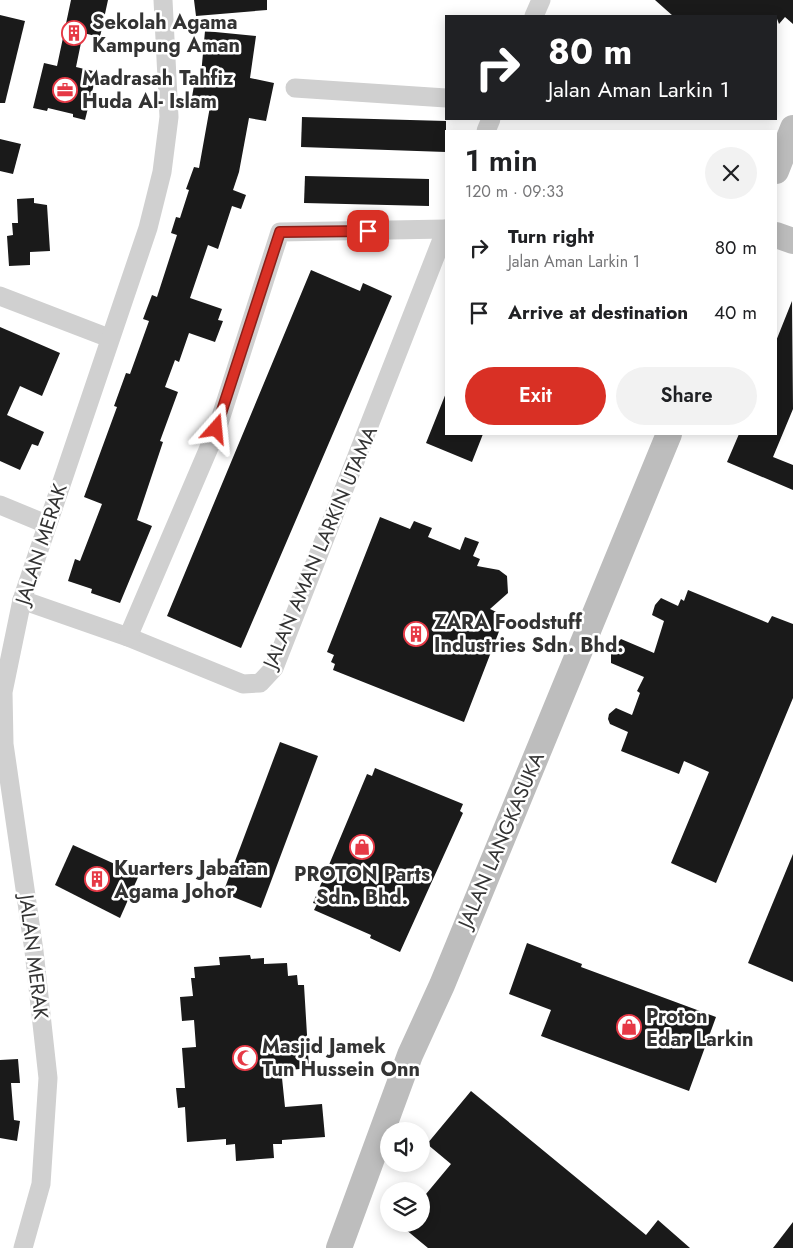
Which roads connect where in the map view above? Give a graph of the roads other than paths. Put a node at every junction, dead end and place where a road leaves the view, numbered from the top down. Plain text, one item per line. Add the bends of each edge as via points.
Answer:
1 (163, 0) edge
2 (541, 0) edge
3 (534, 15) edge
4 (295, 88) dead end
5 (445, 98) edge
6 (793, 128) edge
7 (777, 169) edge
8 (445, 229) edge
9 (445, 232) edge
10 (777, 235) edge
11 (793, 241) edge
12 (0, 296) edge
13 (110, 338) junction
14 (669, 435) edge
15 (0, 505) edge
16 (46, 524) junction
17 (22, 600) junction
18 (128, 637) junction
19 (2, 710) edge
20 (2, 742) edge
21 (23, 1248) edge
22 (339, 1248) edge

1 - 13 street, JALAN MERAK via 169,118 162,172 148,228
2 - 3 street
4 - 5 street
6 - 7 main road
8 - 18 street via 280,232 216,429
9 - 18 street, JALAN AMAN LARKIN UTAMA via 274,668 260,683 243,684
10 - 11 main road
12 - 13 street
13 - 16 street, JALAN MERAK
14 - 22 main road, JALAN LANGKASUKA via 442,985 410,1055
15 - 16 street
16 - 17 street, JALAN MERAK
17 - 18 street, JALAN AMAN LARKIN UTAMA
17 - 19 street, JALAN MERAK
19 - 20 street, JALAN MERAK
20 - 21 street, JALAN MERAK via 34,951 48,1078 41,1184

